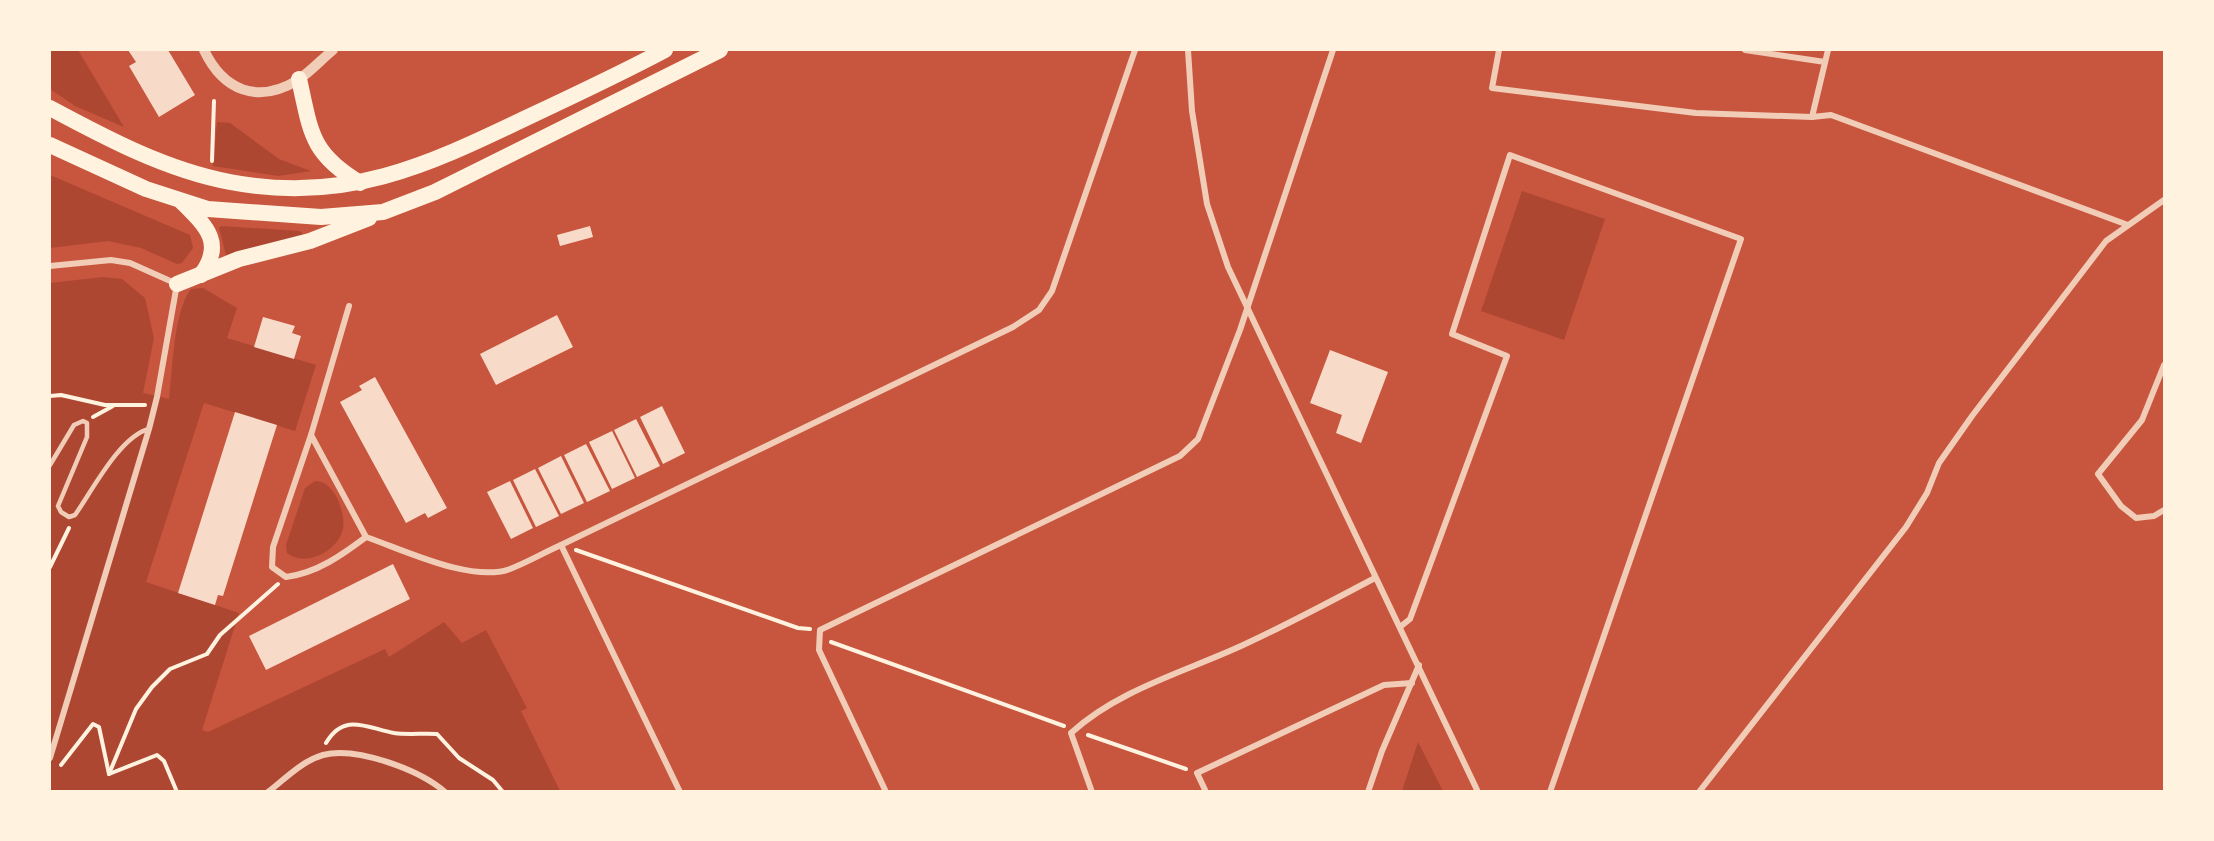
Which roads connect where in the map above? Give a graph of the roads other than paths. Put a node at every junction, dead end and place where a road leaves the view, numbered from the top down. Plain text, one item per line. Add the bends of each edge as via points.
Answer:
1 (204, 50) edge
2 (333, 50) edge
3 (665, 50) edge
4 (720, 50) edge
5 (1135, 50) edge
6 (1188, 50) edge
7 (1333, 50) edge
8 (1499, 50) edge
9 (1745, 50) edge
10 (1828, 50) edge
11 (1825, 63) junction
12 (299, 79) junction
13 (50, 108) edge
14 (1812, 117) junction
15 (56, 149) edge
16 (360, 183) junction
17 (181, 201) junction
18 (2163, 203) edge
19 (383, 212) junction
20 (2128, 225) junction
21 (50, 266) edge
22 (201, 275) junction
23 (177, 284) junction
24 (349, 306) dead end
25 (1246, 308) junction
26 (2164, 365) edge
27 (149, 429) junction
28 (310, 435) junction
29 (50, 465) edge
30 (2164, 510) edge
31 (366, 537) junction
32 (561, 544) junction
33 (1375, 578) junction
34 (1400, 627) junction
35 (1419, 665) junction
36 (1412, 683) junction
37 (50, 760) edge
38 (268, 792) edge
39 (445, 792) edge
40 (680, 792) edge
41 (886, 792) edge
42 (1092, 792) edge
43 (1206, 792) edge
44 (1368, 792) edge
45 (1479, 792) edge
46 (1550, 792) edge
47 (1698, 792) edge

1 - 12 street via 211,66 230,85 248,91 281,88
2 - 12 street
3 - 16 highway via 456,152 404,173
4 - 19 highway via 427,196
5 - 32 street via 1052,291 1039,310 1013,327
6 - 25 street via 1192,111 1207,204
7 - 25 street
8 - 14 street via 1492,88 1696,113
9 - 11 street
10 - 11 street
11 - 14 street
12 - 16 highway via 316,144 326,159
13 - 16 highway via 154,159 231,182 312,188
14 - 20 street via 1831,115
15 - 17 highway
17 - 19 highway via 217,210 280,216
17 - 22 highway via 202,223 212,241 210,262
18 - 20 street
19 - 22 highway via 342,230 239,259
20 - 47 street via 2106,241 1972,416 1939,463 1906,527
21 - 23 street via 111,260 130,263
22 - 23 highway
23 - 27 street
24 - 28 street
25 - 33 street
25 - 41 street via 1198,439 1180,456 820,630 819,650
26 - 30 street via 2142,420 2098,474 2121,506 2136,518 2154,516
27 - 29 lane via 123,445 75,515 64,516 58,506 87,437 87,423 74,425
27 - 37 street
28 - 31 street
28 - 31 street via 273,546 272,567 286,577 298,575 329,563
31 - 32 street via 462,569 485,572 509,570
32 - 40 street
33 - 34 street
33 - 42 street via 1241,646 1091,715 1071,733
34 - 35 street
34 - 46 street via 1410,619 1507,356 1452,334 1510,155 1741,239
35 - 36 street
35 - 45 street
36 - 43 street via 1384,685 1197,773
36 - 44 street
38 - 39 street via 322,755 341,753 422,776

